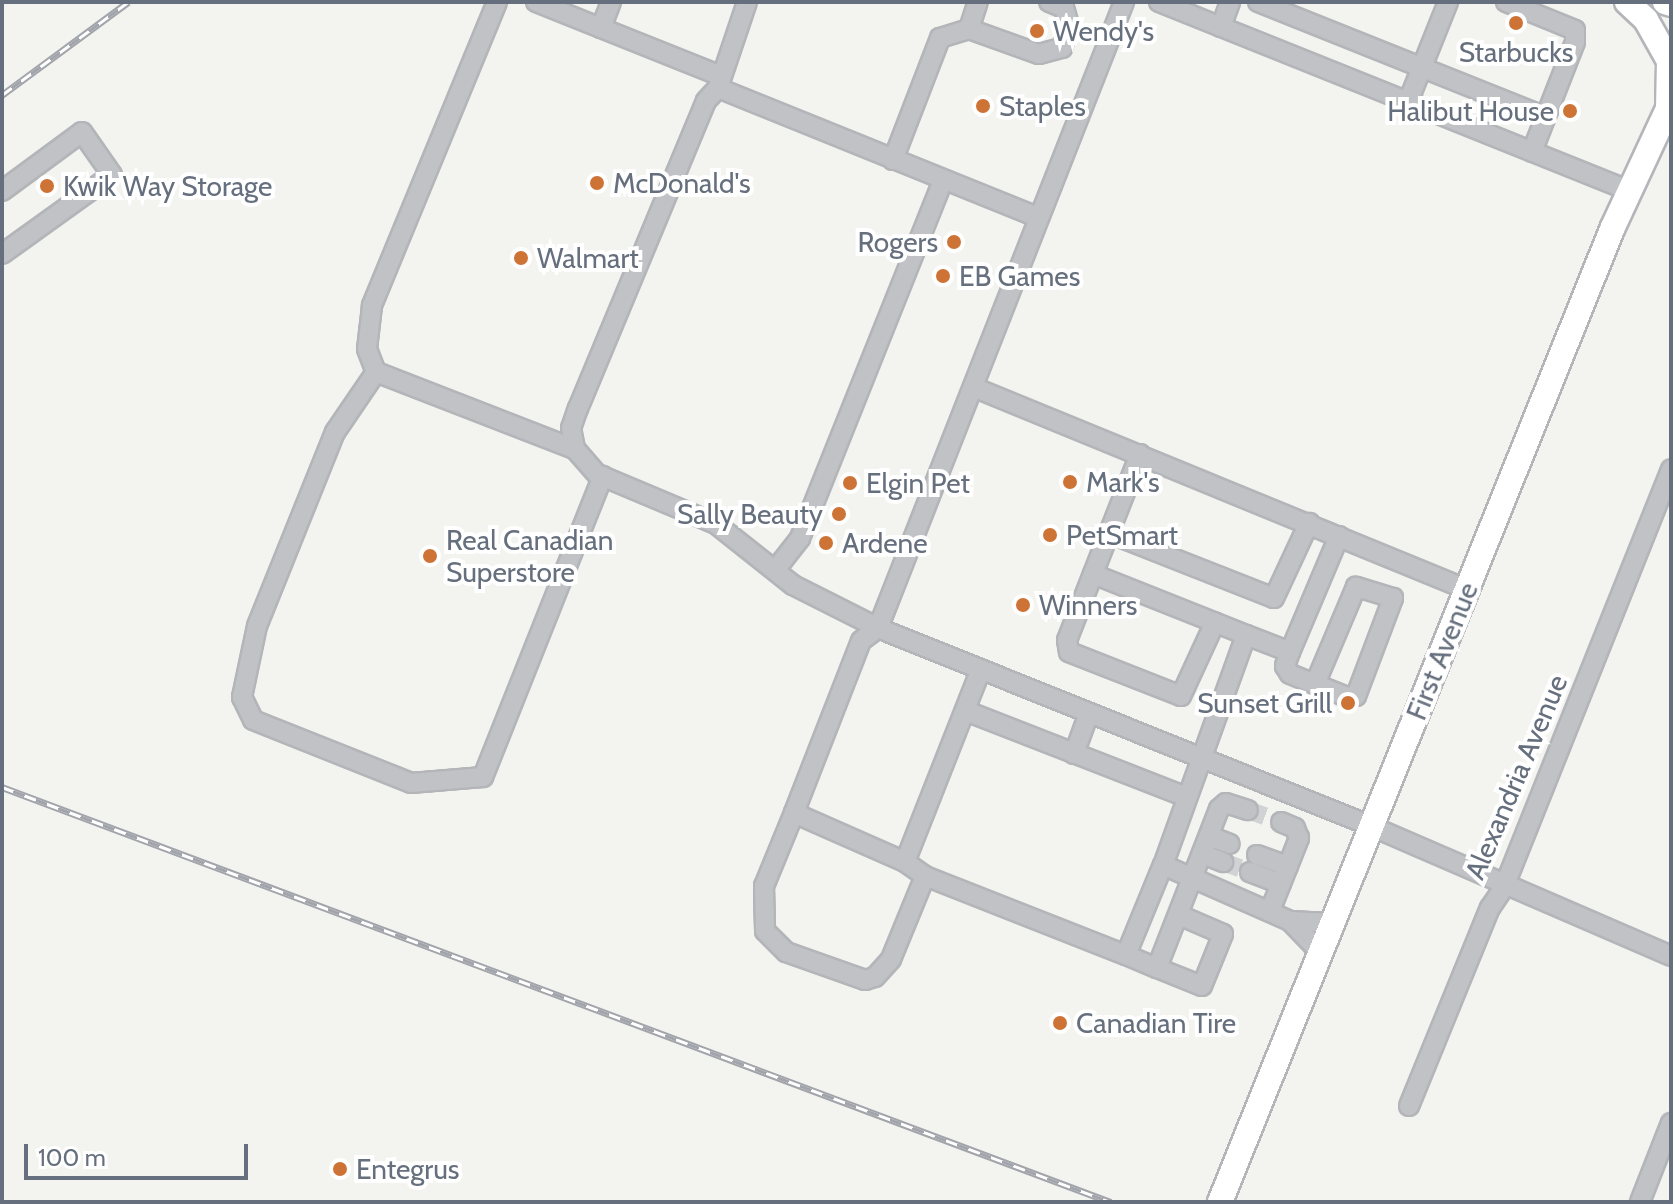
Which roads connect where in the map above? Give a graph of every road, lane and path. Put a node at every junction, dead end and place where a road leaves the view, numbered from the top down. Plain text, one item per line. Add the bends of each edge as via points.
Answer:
1 (497, 2) edge
2 (536, 2) edge
3 (611, 2) edge
4 (747, 2) edge
5 (978, 2) edge
6 (1049, 2) edge
7 (1124, 2) edge
8 (1159, 2) edge
9 (1230, 2) edge
10 (1258, 2) edge
11 (1448, 2) edge
12 (1506, 2) edge
13 (1627, 2) edge
14 (1665, 2) edge
15 (1671, 4) edge
16 (1221, 27) junction
17 (601, 28) junction
18 (969, 29) junction
19 (1422, 67) junction
20 (719, 82) junction
21 (1408, 102) junction
22 (1670, 105) edge
23 (1546, 117) junction
24 (1532, 152) junction
25 (893, 160) junction
26 (943, 180) junction
27 (2, 191) edge
28 (1630, 191) junction
29 (1039, 218) junction
30 (2, 254) edge
31 (376, 372) junction
32 (973, 387) junction
33 (575, 449) junction
34 (1140, 454) junction
35 (1670, 474) edge
36 (603, 476) junction
37 (1309, 523) junction
38 (1109, 533) junction
39 (1339, 536) junction
40 (776, 569) junction
41 (1093, 574) junction
42 (1466, 589) junction
43 (1215, 622) junction
44 (878, 628) junction
45 (1246, 635) junction
46 (1290, 652) junction
47 (981, 669) junction
48 (1315, 684) junction
49 (966, 711) junction
50 (1089, 713) junction
51 (1074, 754) junction
52 (1202, 758) junction
53 (1187, 797) junction
54 (1248, 810) tunnel mouth
55 (794, 813) junction
56 (1281, 822) dead end
57 (1371, 826) junction
58 (1206, 845) junction
59 (1227, 853) tunnel mouth
60 (905, 862) junction
61 (1253, 863) tunnel mouth
62 (1163, 865) junction
63 (1284, 875) junction
64 (925, 876) junction
65 (1194, 879) junction
66 (1504, 887) junction
67 (1270, 911) junction
68 (1179, 915) junction
69 (1290, 921) junction
70 (1332, 923) junction
71 (1320, 952) junction
72 (1126, 955) junction
73 (1671, 956) edge
74 (1157, 968) junction
75 (1409, 1106) dead end
76 (1671, 1123) edge
77 (1220, 1202) edge
78 (1640, 1202) edge

1 - 31 street via 372,306 367,349
2 - 17 street
3 - 17 street
4 - 20 street
5 - 18 street
6 - 18 street via 1064,8 1069,25 1062,48 1039,54
7 - 29 street
8 - 16 street
9 - 16 street
10 - 19 street
11 - 19 street
12 - 23 street via 1575,30
13 - 22 main road via 1646,20 1669,61
14 - 15 main road
16 - 21 street
17 - 20 street
18 - 25 street via 940,38
19 - 21 street
19 - 23 street
20 - 25 street
20 - 33 street via 706,101 578,408 571,428
21 - 24 street
22 - 28 main road, First Avenue
23 - 24 street
24 - 28 street
25 - 26 street
26 - 29 street
26 - 40 street via 800,538
27 - 30 street via 82,132 112,175
28 - 42 main road, First Avenue
29 - 32 street
31 - 33 street
31 - 36 street via 335,432 257,626 242,697 253,720 411,783 483,777
32 - 34 street
32 - 44 street
33 - 36 street
34 - 37 street
34 - 38 street
35 - 66 street, Alexandria Avenue
36 - 40 street via 716,524
37 - 38 street via 1274,598
37 - 39 street
38 - 41 street
39 - 42 street
39 - 46 street
40 - 44 street via 834,609
41 - 43 street
41 - 43 street via 1067,640 1073,657 1181,696
42 - 57 main road, First Avenue
43 - 45 street
44 - 47 street
44 - 55 street via 861,641
45 - 46 street
45 - 52 street
46 - 48 street via 1286,671
47 - 49 street
47 - 50 street
48 - 48 street via 1356,696 1393,598 1356,587
49 - 51 street
49 - 60 street
50 - 51 street
50 - 52 street
51 - 53 street
52 - 53 street
52 - 57 street
53 - 62 street
54 - 58 street via 1226,803
55 - 60 street
55 - 64 street via 764,886 765,931 786,952 865,980 875,977 891,959
56 - 63 street via 1295,828 1299,838
57 - 66 street
57 - 70 main road, First Avenue
58 - 59 street
58 - 65 street
60 - 64 street
61 - 63 street
62 - 65 street
62 - 72 street
63 - 67 street
64 - 72 street
65 - 67 street
65 - 68 street
66 - 73 street
66 - 75 street, Alexandria Avenue via 1490,908
67 - 69 street
68 - 74 street
68 - 74 street via 1223,934 1202,986
69 - 70 street
69 - 71 street
70 - 71 main road, First Avenue
71 - 77 main road, First Avenue
72 - 74 street
76 - 78 street

